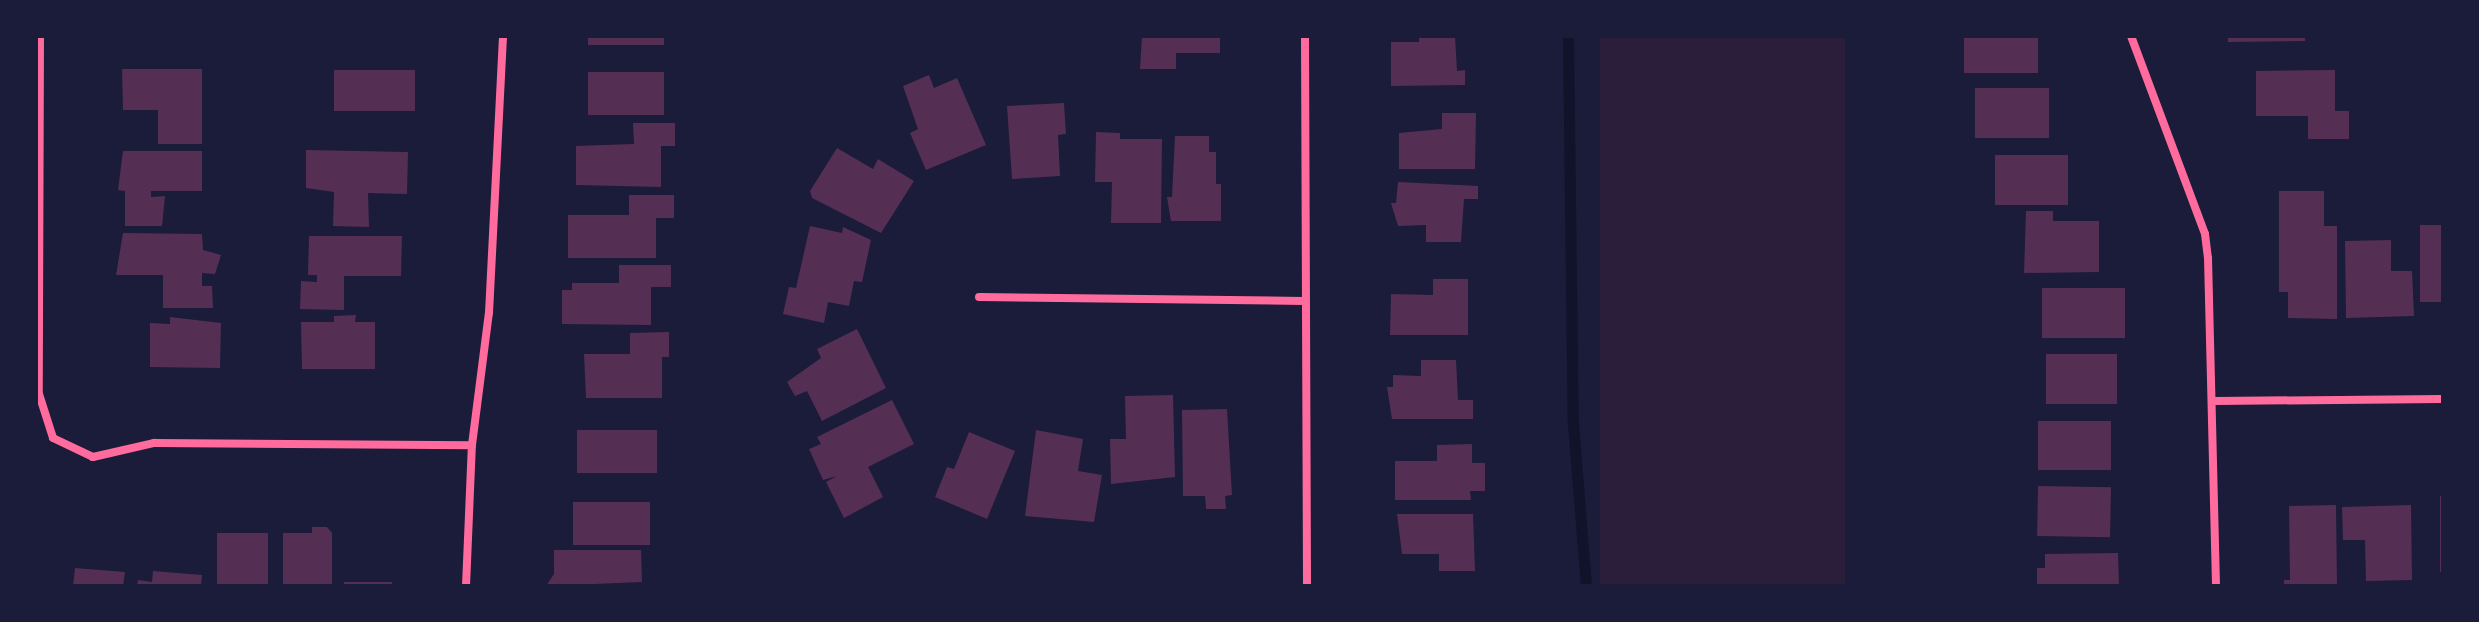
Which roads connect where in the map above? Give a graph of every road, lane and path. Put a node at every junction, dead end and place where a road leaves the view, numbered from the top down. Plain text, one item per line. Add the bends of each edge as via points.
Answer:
1 (40, 36) edge
2 (503, 36) edge
3 (1305, 36) edge
4 (2131, 36) edge
5 (979, 297) dead end
6 (1304, 301) junction
7 (2443, 399) edge
8 (2215, 401) junction
9 (472, 445) junction
10 (466, 586) edge
11 (1307, 586) edge
12 (2216, 586) edge

1 - 9 street via 39,394 53,438 93,457 154,443
2 - 9 street via 489,313
3 - 6 street
4 - 8 street via 2205,234
5 - 6 street
6 - 11 street
7 - 8 street
8 - 12 street
9 - 10 street

